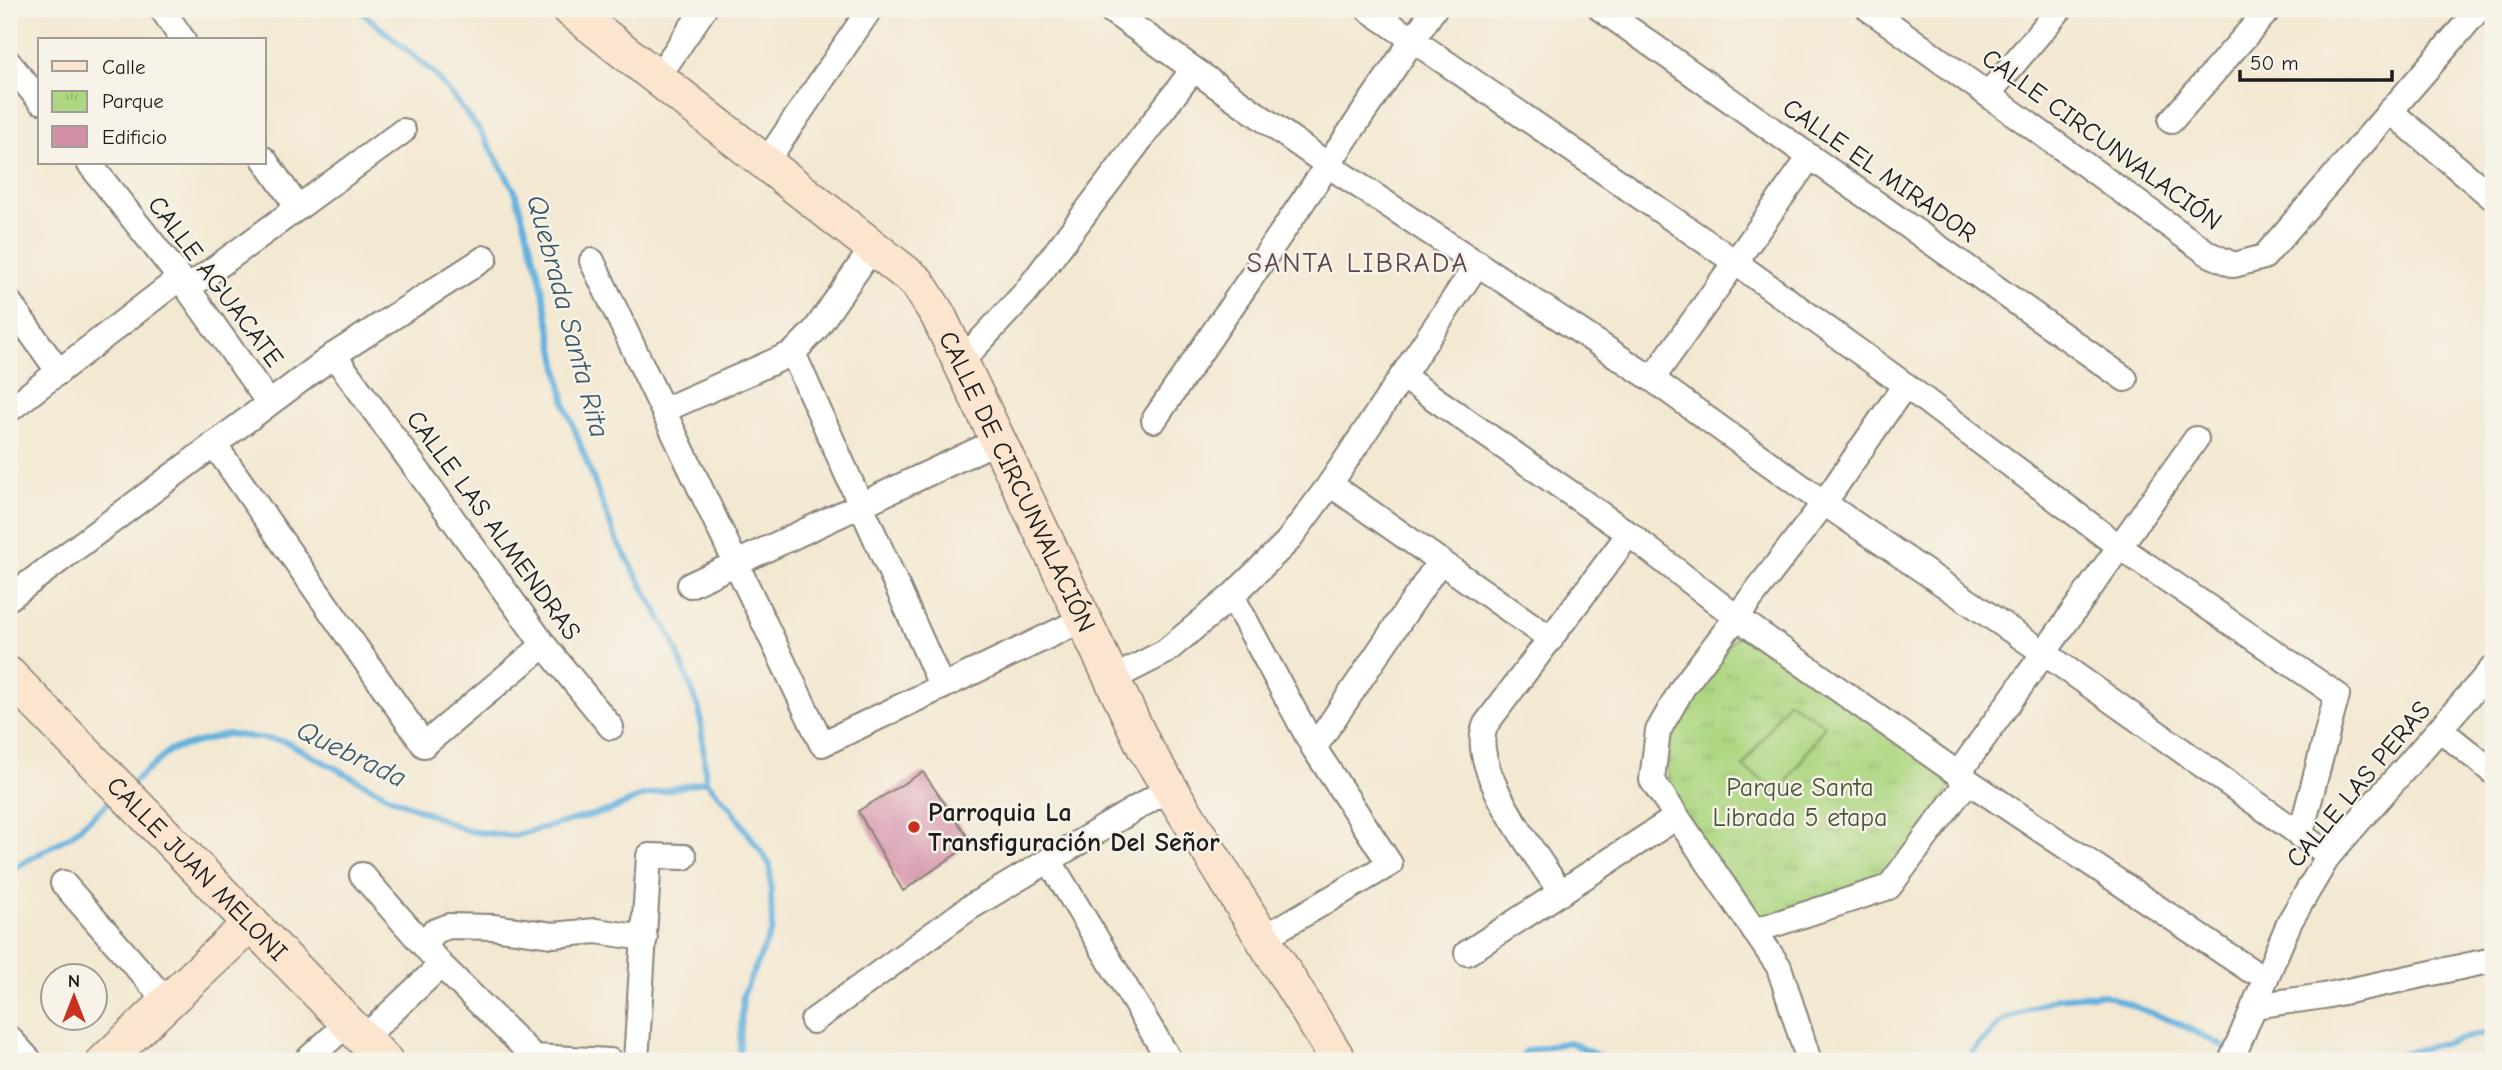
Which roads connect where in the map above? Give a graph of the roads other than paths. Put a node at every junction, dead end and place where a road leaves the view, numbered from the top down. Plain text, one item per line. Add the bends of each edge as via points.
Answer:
1 (162, 9) edge
2 (570, 9) edge
3 (704, 9) edge
4 (870, 9) edge
5 (1109, 9) edge
6 (1368, 9) edge
7 (1434, 9) edge
8 (1601, 9) edge
9 (1869, 9) edge
10 (2060, 9) edge
11 (2269, 9) edge
12 (2479, 9) edge
13 (182, 38) edge
14 (1412, 41) junction
15 (9, 63) edge
16 (1192, 71) junction
17 (658, 77) junction
18 (1988, 94) junction
19 (38, 99) edge
20 (2390, 111) junction
21 (2171, 121) dead end
22 (403, 131) dead end
23 (1810, 157) junction
24 (266, 162) edge
25 (766, 162) junction
26 (90, 164) edge
27 (1328, 165) junction
28 (2493, 198) edge
29 (298, 208) junction
30 (873, 247) junction
31 (485, 258) dead end
32 (592, 261) dead end
33 (1735, 262) junction
34 (1478, 263) junction
35 (184, 283) junction
36 (9, 302) edge
37 (793, 353) junction
38 (334, 355) junction
39 (959, 365) junction
40 (59, 372) junction
41 (1402, 376) junction
42 (1652, 379) junction
43 (2124, 379) dead end
44 (1905, 385) junction
45 (269, 403) junction
46 (9, 410) edge
47 (664, 410) junction
48 (1154, 420) dead end
49 (2196, 439) dead end
50 (997, 442) junction
51 (214, 444) junction
52 (1331, 484) junction
53 (1824, 503) junction
54 (861, 505) junction
55 (1629, 534) junction
56 (2121, 548) junction
57 (1440, 561) junction
58 (736, 564) junction
59 (690, 585) dead end
60 (1232, 596) junction
61 (9, 598) edge
62 (1735, 615) junction
63 (1084, 619) junction
64 (1551, 639) junction
65 (544, 645) junction
66 (2043, 652) junction
67 (2493, 668) edge
68 (9, 675) edge
69 (1112, 679) junction
70 (942, 687) junction
71 (611, 727) dead end
72 (2442, 731) junction
73 (1314, 748) junction
74 (2493, 772) edge
75 (1963, 778) junction
76 (1170, 788) junction
77 (1677, 817) junction
78 (2300, 836) junction
79 (2329, 855) junction
80 (684, 857) dead end
81 (1049, 860) junction
82 (362, 875) dead end
83 (63, 883) dead end
84 (1561, 892) junction
85 (251, 923) junction
86 (1754, 931) junction
87 (645, 938) junction
88 (1263, 938) junction
89 (1467, 953) dead end
90 (434, 957) junction
91 (2493, 960) edge
92 (2250, 970) dead end
93 (168, 1003) junction
94 (2251, 1012) junction
95 (813, 1021) dead end
96 (9, 1038) edge
97 (366, 1041) edge
98 (30, 1061) edge
99 (104, 1061) edge
100 (306, 1061) edge
101 (610, 1061) edge
102 (636, 1061) edge
103 (1170, 1061) edge
104 (1339, 1061) edge
105 (1809, 1061) edge
106 (2231, 1061) edge

1 - 13 street
2 - 17 street, CALLE DE CIRCUNVALACIÓN
3 - 17 street
4 - 25 street
5 - 16 street
6 - 14 street
7 - 14 street
8 - 23 street, CALLE EL MIRADOR
9 - 18 street, CALLE CIRCUNVALACIÓN
10 - 18 street
11 - 21 street
12 - 20 street
14 - 27 street
14 - 33 street
15 - 19 street
16 - 27 street
16 - 39 street via 1026,293
17 - 25 street, CALLE DE CIRCUNVALACIÓN
18 - 20 street, CALLE CIRCUNVALACIÓN via 2209,254 2234,265 2264,257
20 - 28 street
22 - 29 street
23 - 33 street
23 - 43 street, CALLE EL MIRADOR
24 - 29 street
25 - 30 street, CALLE DE CIRCUNVALACIÓN
26 - 35 street, CALLE AGUACATE
27 - 34 street
27 - 48 street
29 - 35 street
30 - 37 street via 816,329
30 - 39 street, CALLE DE CIRCUNVALACIÓN via 917,282 938,315
31 - 38 street
32 - 47 street
33 - 42 street
33 - 44 street
34 - 41 street
34 - 42 street
35 - 40 street
35 - 45 street, CALLE AGUACATE
36 - 40 street
37 - 47 street
37 - 54 street
38 - 45 street
38 - 65 street, CALLE LAS ALMENDRAS
39 - 50 street, CALLE DE CIRCUNVALACIÓN
40 - 46 street
41 - 52 street
41 - 55 street
42 - 53 street
44 - 53 street
44 - 56 street
45 - 51 street
47 - 58 street
49 - 56 street
50 - 54 street
50 - 63 street, CALLE DE CIRCUNVALACIÓN
51 - 61 street
51 - 65 street via 424,745
52 - 57 street
52 - 60 street via 1287,542
53 - 62 street
53 - 66 street
54 - 58 street
54 - 70 street
55 - 62 street
55 - 64 street
56 - 66 street
56 - 78 street via 2337,695
57 - 64 street
57 - 73 street
58 - 59 street
58 - 70 street via 822,744
60 - 69 street via 1165,652
60 - 73 street
62 - 75 street
62 - 77 street via 1658,730 1651,780
63 - 69 street, CALLE DE CIRCUNVALACIÓN
63 - 70 street
64 - 84 street via 1480,736 1489,779
65 - 71 street, CALLE LAS ALMENDRAS
66 - 75 street
66 - 78 street
67 - 72 street, CALLE LAS PERAS
68 - 85 street, CALLE JUAN MELONI
69 - 76 street, CALLE DE CIRCUNVALACIÓN
72 - 74 street
72 - 79 street, CALLE LAS PERAS
73 - 88 street via 1390,864
75 - 86 street via 1889,887
75 - 92 street
76 - 81 street
76 - 88 street, CALLE DE CIRCUNVALACIÓN
77 - 84 street
77 - 86 street
78 - 79 street
79 - 94 street, CALLE LAS PERAS via 2290,921
80 - 87 street via 649,856
81 - 95 street via 969,908
81 - 103 street
82 - 90 street
83 - 93 street
84 - 89 street
85 - 93 street
85 - 97 street, CALLE JUAN MELONI
86 - 105 street via 1779,967
87 - 90 street via 596,931 553,935 449,926 433,932
87 - 102 street
88 - 104 street, CALLE DE CIRCUNVALACIÓN
90 - 97 street
90 - 101 street via 534,1056
91 - 94 street
93 - 99 street
94 - 106 street, CALLE LAS PERAS
96 - 98 street
97 - 100 street

